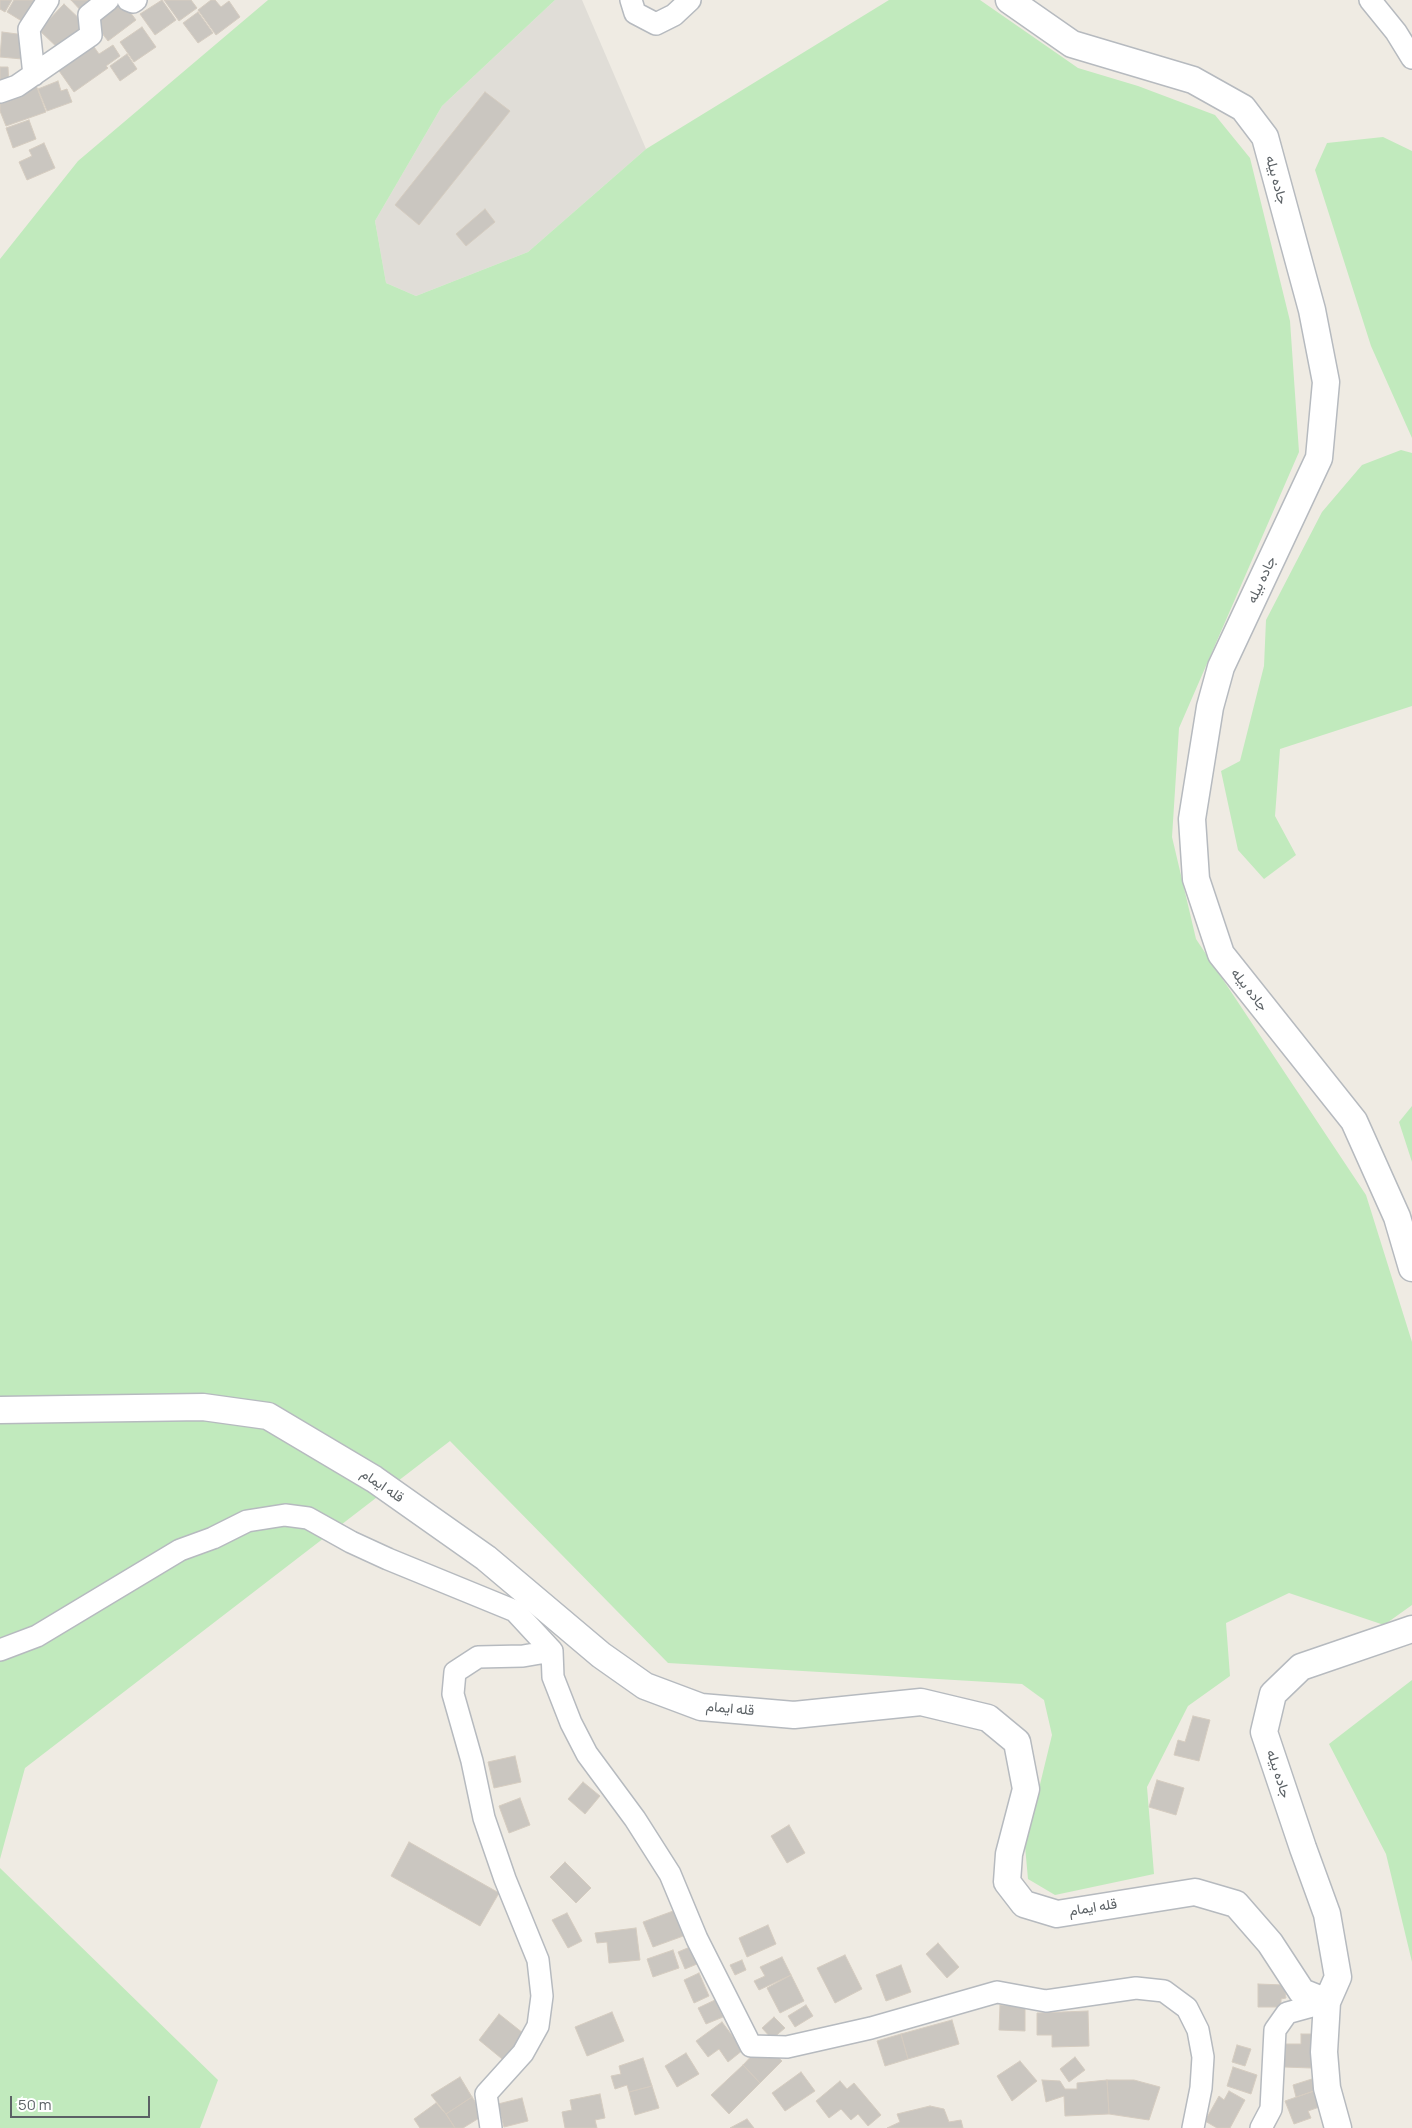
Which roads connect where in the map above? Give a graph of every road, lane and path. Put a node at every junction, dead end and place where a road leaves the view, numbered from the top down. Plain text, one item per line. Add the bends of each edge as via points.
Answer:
1 (48, 0) edge
2 (108, 0) edge
3 (128, 0) edge
4 (136, 0) edge
5 (631, 0) edge
6 (690, 0) edge
7 (1009, 0) edge
8 (1370, 0) edge
9 (1412, 58) edge
10 (34, 75) junction
11 (0, 92) edge
12 (1412, 1268) edge
13 (0, 1410) edge
14 (1412, 1629) edge
15 (0, 1650) edge
16 (552, 1651) junction
17 (1327, 2002) junction
18 (491, 2128) edge
19 (1192, 2128) edge
20 (1260, 2128) edge
21 (1338, 2128) edge

1 - 10 street via 29,29
2 - 10 street via 89,15 91,35
3 - 4 street
5 - 6 street via 635,13 656,24 674,15
7 - 12 street, جاده بیله via 1072,44 1193,80 1243,108 1265,137 1312,310 1326,382 1319,458 1221,668 1210,707 1192,819 1196,879 1221,954 1354,1121 1397,1217
8 - 9 street
10 - 11 street
13 - 17 street, قله ایمام via 204,1407 268,1416 374,1479 486,1558 601,1655 645,1686 701,1706 794,1714 921,1702 988,1718 1017,1742 1026,1789 1009,1854 1007,1882 1024,1904 1057,1914 1195,1892 1236,1904 1270,1943 1302,1992
14 - 17 street, جاده بیله via 1301,1667 1273,1694 1264,1732 1327,1914 1338,1978
15 - 16 street via 37,1636 180,1550 247,1521 285,1515 308,1518 388,1559 515,1611
16 - 18 street via 478,1658 454,1672 453,1694 484,1818 538,1960 542,1996 538,2026 523,2053 486,2094
16 - 19 street via 553,1677 571,1723 587,1754 635,1819 670,1874 697,1940 751,2046 787,2047 871,2028 997,1992 1046,2001 1136,1988 1164,1991 1187,2008 1198,2030 1203,2057 1201,2088
17 - 20 street via 1287,2013 1275,2030 1271,2109
17 - 21 street via 1326,2088

